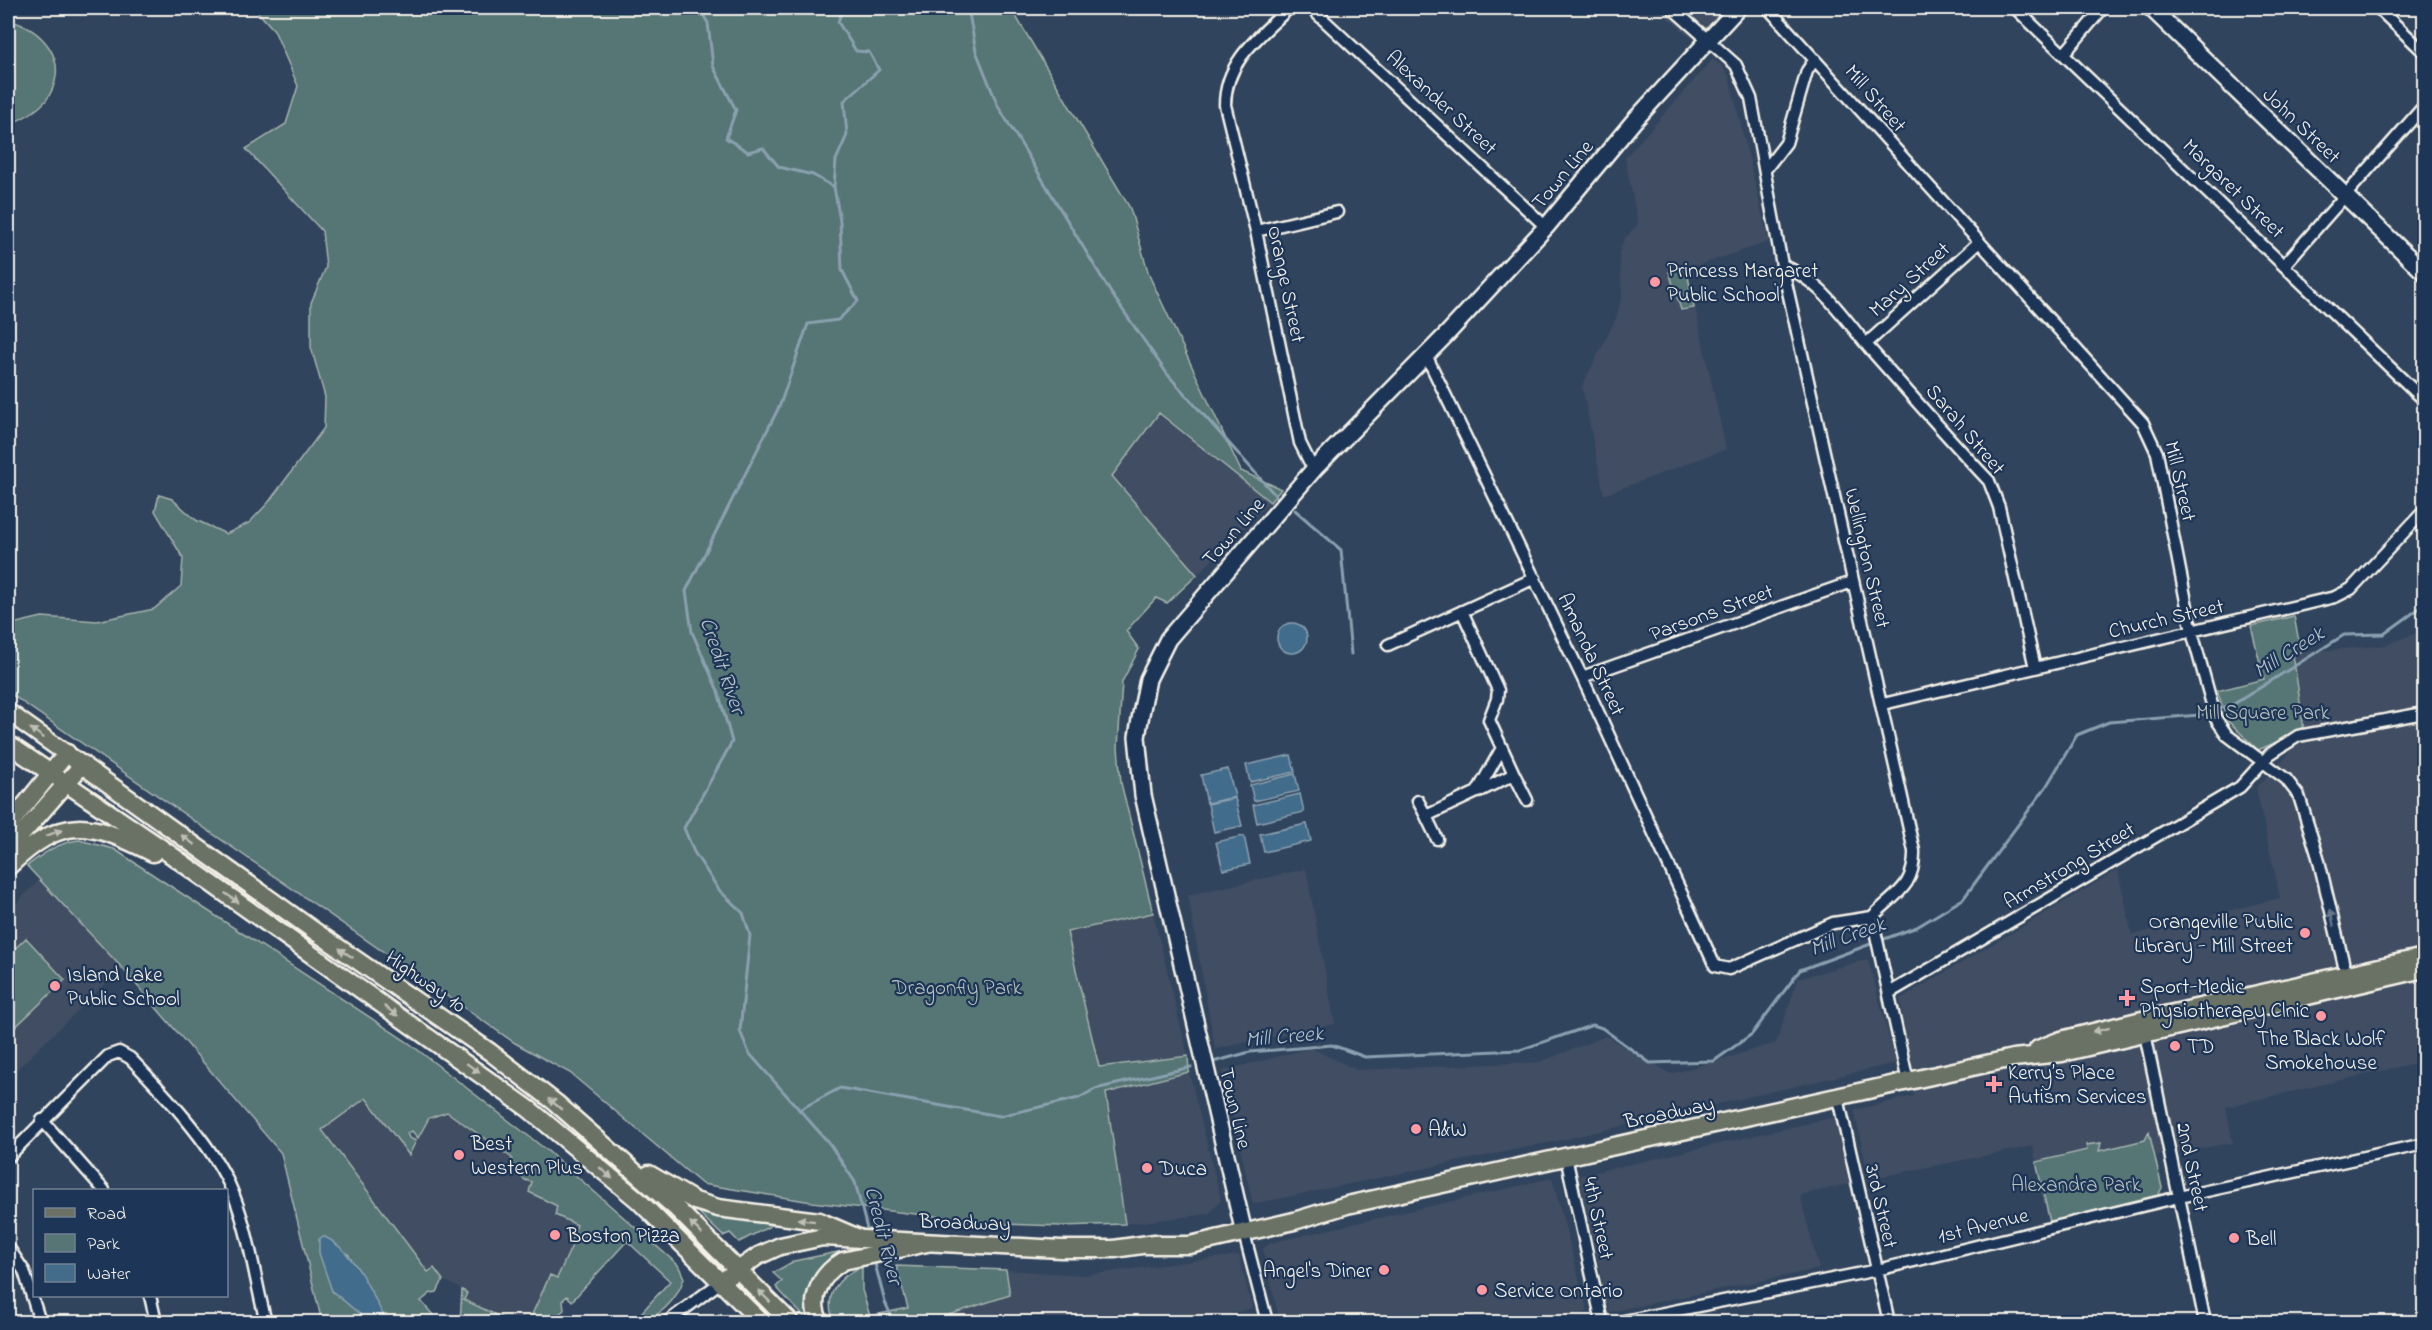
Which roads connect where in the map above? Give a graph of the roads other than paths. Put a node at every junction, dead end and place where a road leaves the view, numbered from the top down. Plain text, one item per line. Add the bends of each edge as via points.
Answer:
1 (1289, 8) edge
2 (1311, 8) edge
3 (1672, 8) edge
4 (1738, 8) edge
5 (1768, 8) edge
6 (2015, 8) edge
7 (2103, 8) edge
8 (2151, 8) edge
9 (2378, 8) edge
10 (1709, 40) junction
11 (2424, 52) edge
12 (2064, 54) junction
13 (1815, 59) junction
14 (2424, 106) edge
15 (1765, 170) junction
16 (2345, 196) junction
17 (1337, 212) dead end
18 (1546, 227) junction
19 (1256, 231) junction
20 (1978, 243) junction
21 (2285, 264) junction
22 (1782, 265) junction
23 (2424, 272) edge
24 (1866, 344) junction
25 (1425, 353) junction
26 (2424, 400) edge
27 (1315, 468) junction
28 (2424, 511) edge
29 (1535, 578) junction
30 (1852, 582) junction
31 (1462, 611) junction
32 (2192, 633) junction
33 (1388, 645) dead end
34 (2035, 668) junction
35 (1582, 677) junction
36 (1883, 704) junction
37 (8, 712) edge
38 (2424, 713) edge
39 (8, 744) edge
40 (1502, 748) junction
41 (67, 753) junction
42 (83, 764) junction
43 (2262, 764) junction
44 (51, 774) junction
45 (1514, 774) junction
46 (67, 785) junction
47 (1477, 792) junction
48 (1527, 800) dead end
49 (1418, 801) dead end
50 (1426, 816) junction
51 (8, 826) edge
52 (1437, 839) dead end
53 (8, 850) edge
54 (184, 864) junction
55 (8, 867) edge
56 (1872, 917) junction
57 (2424, 957) edge
58 (2424, 969) edge
59 (2348, 981) junction
60 (1890, 993) junction
61 (2143, 1027) junction
62 (1908, 1082) junction
63 (1838, 1098) junction
64 (42, 1120) junction
65 (2424, 1144) edge
66 (615, 1156) junction
67 (8, 1157) edge
68 (1566, 1157) junction
69 (102, 1189) edge
70 (2180, 1197) junction
71 (1243, 1229) junction
72 (861, 1239) junction
73 (8, 1247) edge
74 (880, 1247) junction
75 (738, 1269) junction
76 (1877, 1270) junction
77 (722, 1281) junction
78 (150, 1297) edge
79 (40, 1323) edge
80 (156, 1323) edge
81 (266, 1323) edge
82 (667, 1323) edge
83 (761, 1323) edge
84 (790, 1323) edge
85 (820, 1323) edge
86 (1267, 1323) edge
87 (1602, 1323) edge
88 (1619, 1323) edge
89 (1889, 1323) edge
90 (2205, 1323) edge

1 - 19 street, Orange Street via 1235,65 1225,92
2 - 18 street, Alexander Street
3 - 10 street, Wellington Street
4 - 10 main road, Town Line
5 - 13 street, Mill Street
6 - 12 street, Margaret Street
7 - 12 street
8 - 16 main road, John Street
9 - 11 street
10 - 15 street, Wellington Street via 1740,73 1751,99
10 - 18 main road, Town Line via 1632,122
12 - 21 street, Margaret Street
13 - 15 street via 1807,71 1786,143
13 - 20 street, Mill Street
14 - 16 street
15 - 22 street, Wellington Street
16 - 21 street
16 - 23 main road, John Street
17 - 19 street
18 - 25 main road, Town Line
19 - 27 street, Orange Street via 1300,442
20 - 24 street, Mary Street
20 - 32 street, Mill Street via 2134,411 2151,437
21 - 26 street, Margaret Street
22 - 24 street, Sarah Street via 1826,295
22 - 30 street, Wellington Street
24 - 34 street, Sarah Street via 1992,487
25 - 27 main road, Town Line
25 - 29 street, Amanda Street
27 - 71 main road, Town Line via 1168,639 1148,679 1137,737 1143,795
28 - 32 street, Church Street via 2352,589 2316,603
29 - 31 street
29 - 35 street, Amanda Street
30 - 35 street, Parsons Street
30 - 36 street, Wellington Street
31 - 33 street
31 - 40 street via 1498,690 1489,720
32 - 34 street, Church Street
32 - 43 street, Mill Street via 2216,719 2227,735
34 - 36 street, Church Street
35 - 56 street, Amanda Street via 1713,962 1723,969 1833,923
36 - 56 street, Wellington Street via 1914,862 1901,893
41 -> 37 main road, Highway 10
38 - 43 street, Armstrong Street via 2298,736
39 - 44 main road
40 - 45 street
40 - 47 street
41 - 42 main road, Highway 10
41 - 44 main road
42 - 46 main road
66 -> 42 main road, Highway 10 via 556,1103 490,1052
59 -> 43 street, Mill Street via 2302,802 2286,779
43 - 60 street, Armstrong Street via 2240,787
44 - 46 main road
44 - 51 main road
45 - 47 street
45 - 48 street
46 - 53 main road
46 - 54 main road
47 - 50 street
49 - 50 street
50 - 52 street
55 -> 54 main road via 53,831 80,828 114,833 156,855
54 -> 77 main road via 529,1109 638,1200
56 - 60 street
57 - 59 main road, Broadway
58 - 59 main road, Broadway
59 - 61 main road, Broadway
60 - 62 street
61 - 62 main road, Broadway via 2061,1040 2021,1056
61 - 70 street, 2nd Street
62 - 63 main road, Broadway
63 - 68 main road, Broadway
63 - 76 street, 3rd Street
64 - 67 street
64 - 69 street
64 - 81 street via 108,1056 119,1053 130,1058 205,1144 229,1184 246,1236
65 - 70 street, 1st Avenue
72 -> 66 main road via 819,1221 718,1208 695,1201
75 -> 66 main road, Highway 10
68 - 71 main road, Broadway via 1326,1210 1291,1214
68 - 87 street, 4th Street
70 - 76 street, 1st Avenue
70 - 90 street, 2nd Street
71 - 74 main road, Broadway via 1114,1249 927,1243
71 - 86 street
72 - 74 main road
72 - 75 main road via 799,1240 780,1245
73 - 79 street via 24,1271
74 - 85 main road via 865,1256 843,1261 827,1272 817,1291
75 - 77 main road
84 -> 75 main road, Highway 10
76 - 88 street, 1st Avenue
76 - 89 street, 3rd Street
77 - 82 street
77 - 83 main road
78 - 80 street

